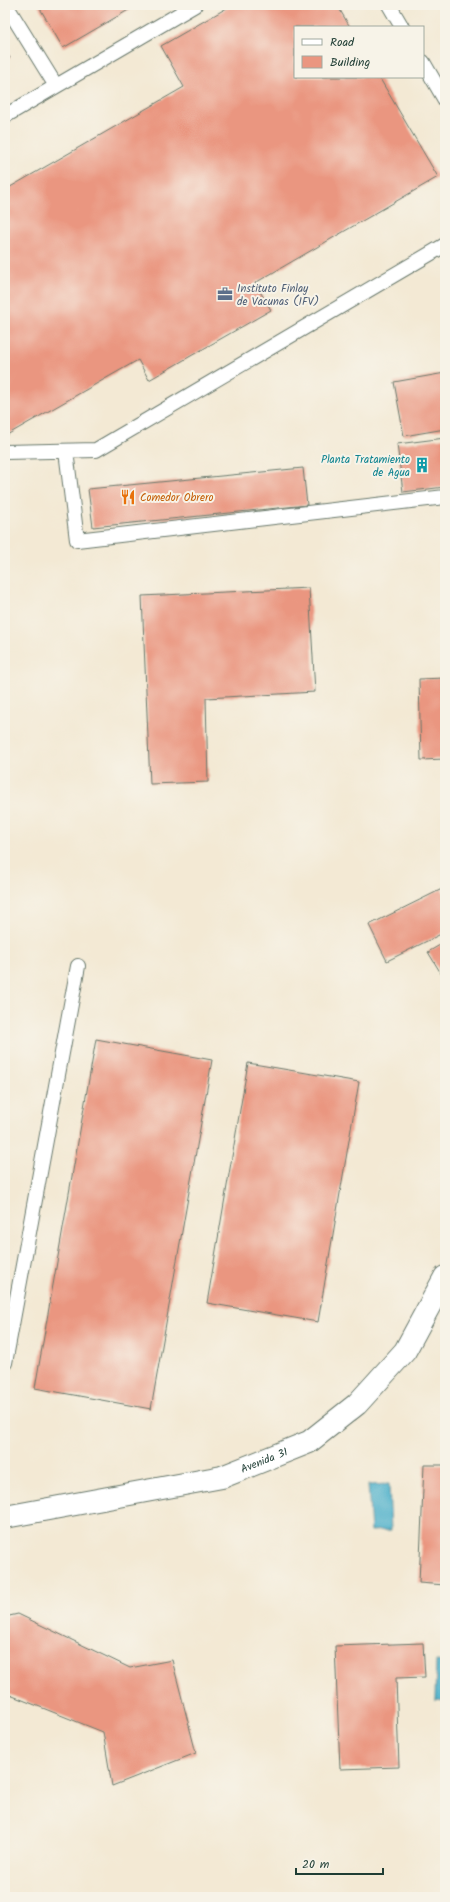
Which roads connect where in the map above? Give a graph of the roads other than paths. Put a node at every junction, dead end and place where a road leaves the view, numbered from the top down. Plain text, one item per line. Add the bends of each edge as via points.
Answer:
1 (6, 5) edge
2 (196, 5) edge
3 (389, 5) edge
4 (401, 26) edge
5 (424, 64) edge
6 (56, 86) junction
7 (445, 100) edge
8 (5, 116) edge
9 (445, 245) edge
10 (66, 451) junction
11 (5, 452) edge
12 (445, 497) edge
13 (78, 966) dead end
14 (445, 1277) edge
15 (5, 1363) edge
16 (5, 1517) edge

1 - 6 lane
2 - 6 lane
3 - 4 lane
5 - 7 lane
6 - 8 lane
9 - 10 lane via 96,450
10 - 11 lane
10 - 12 lane via 77,540
13 - 15 lane
14 - 16 street, Avenida 31 via 405,1351 357,1404 309,1442 222,1477

